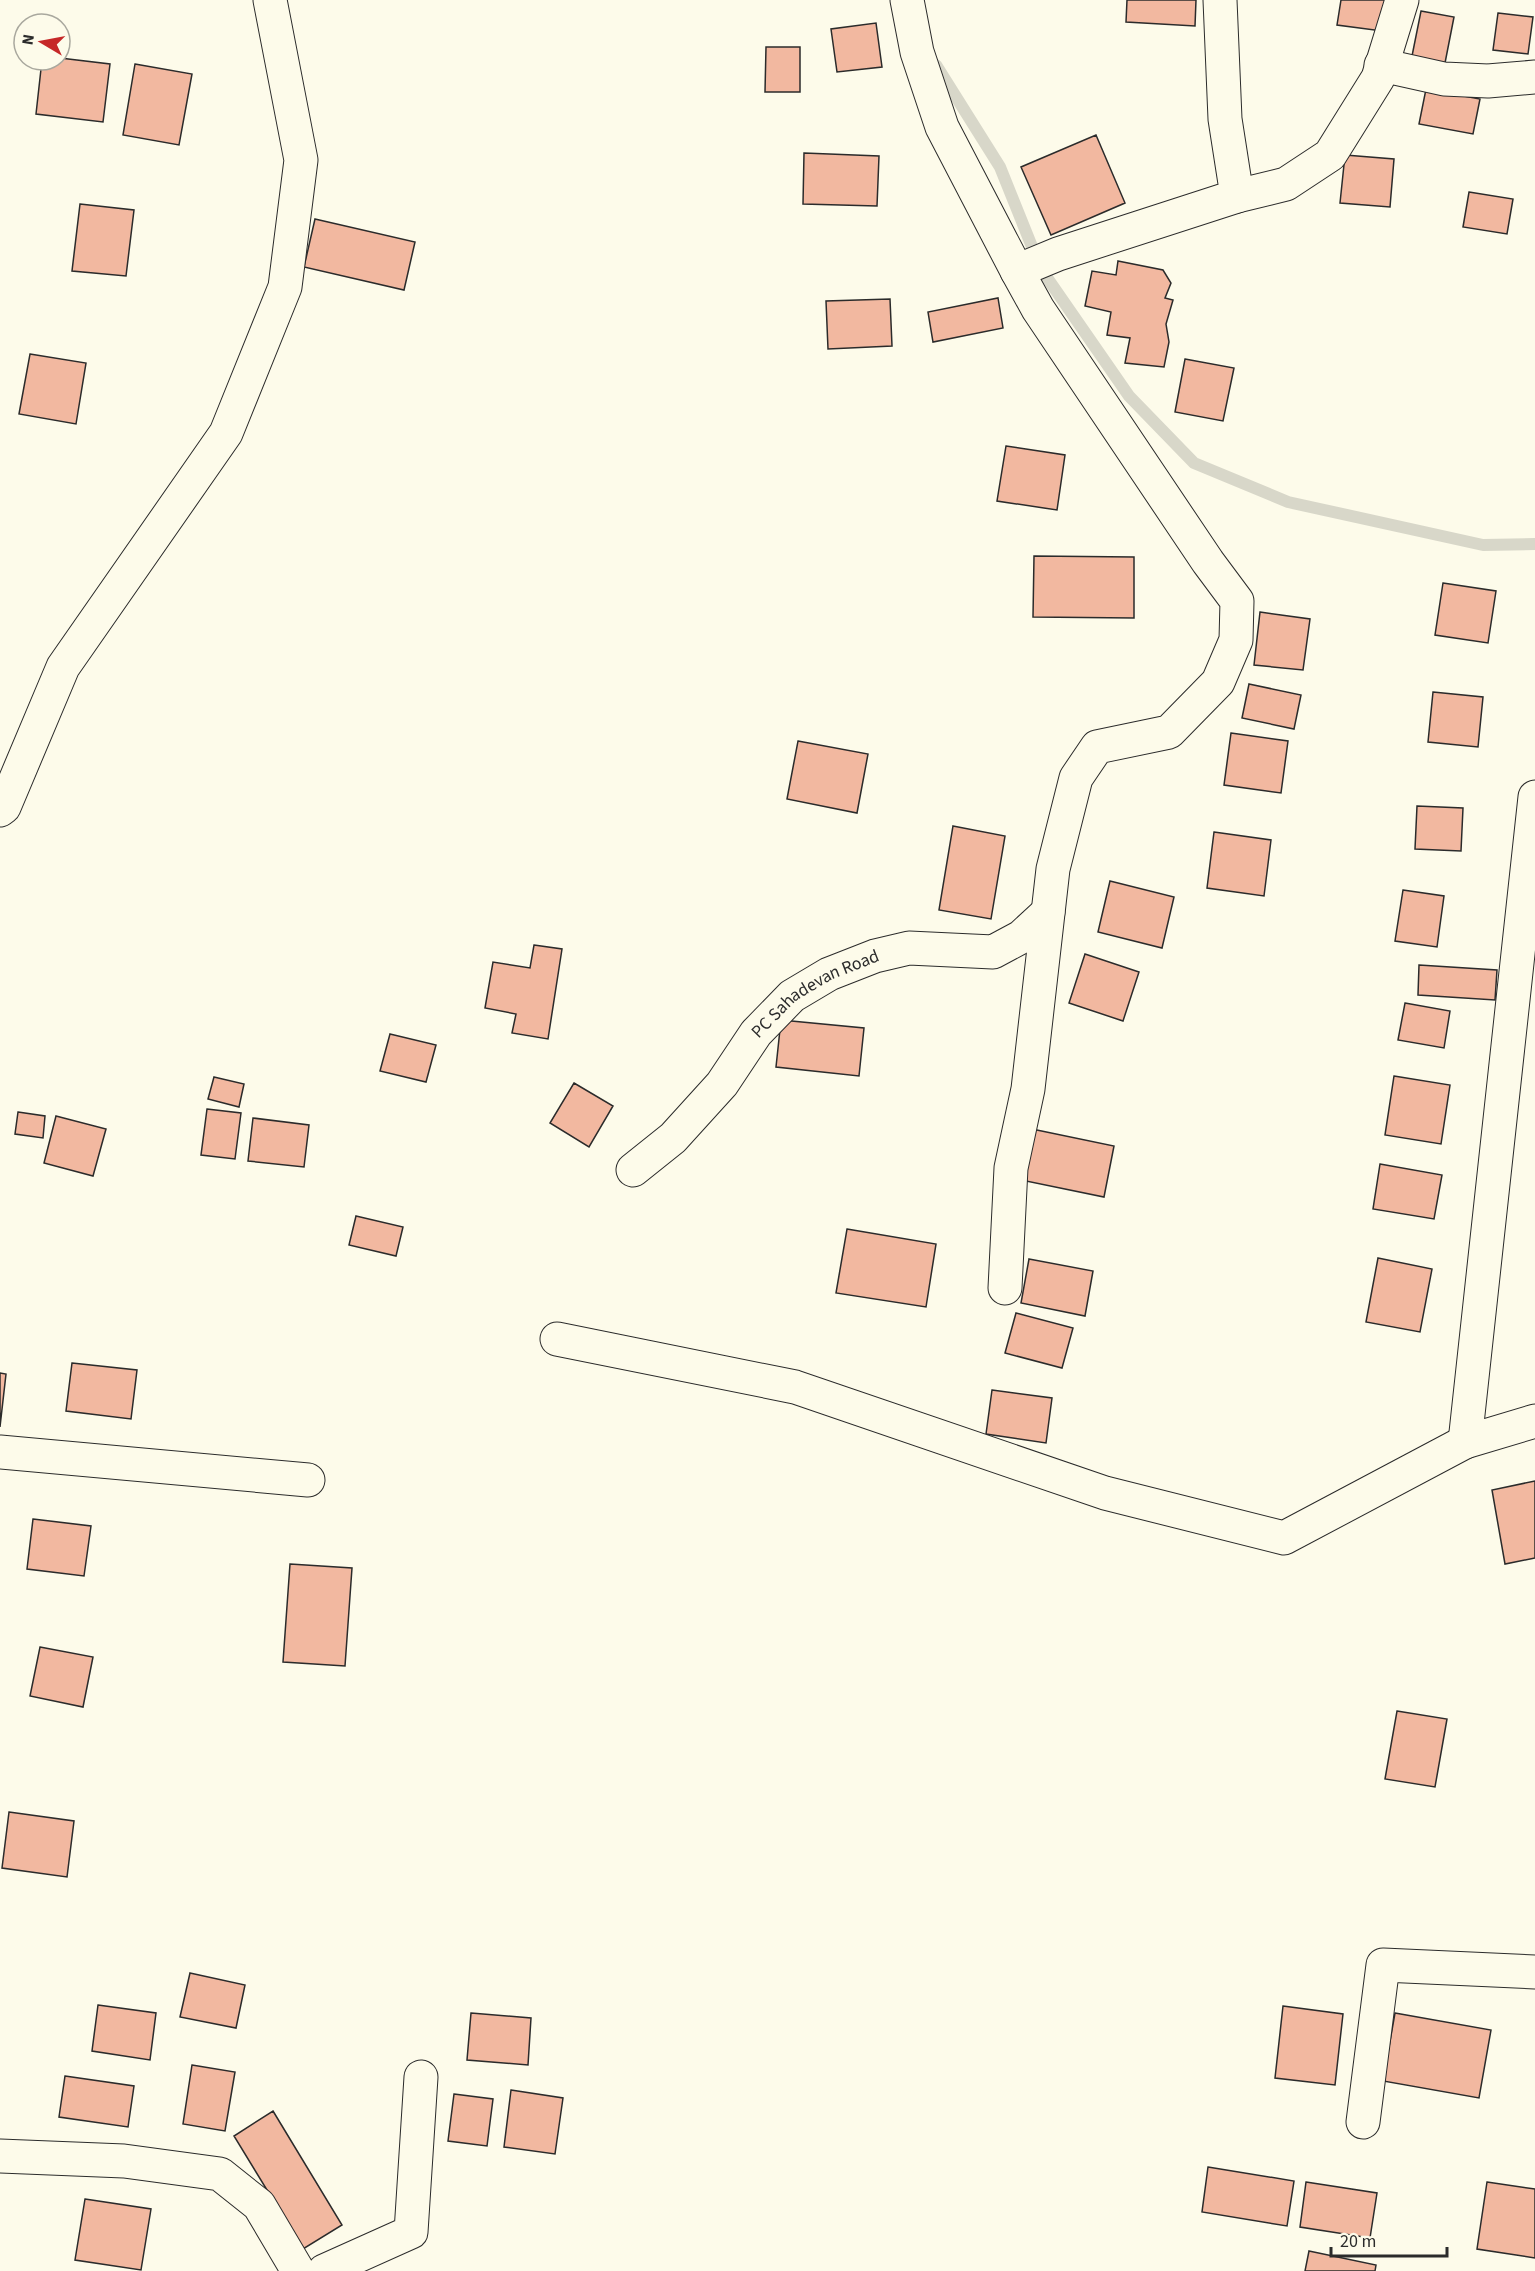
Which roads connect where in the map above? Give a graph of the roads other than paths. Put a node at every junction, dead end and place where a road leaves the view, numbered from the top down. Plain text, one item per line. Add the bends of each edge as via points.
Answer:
1 (270, 0) edge
2 (907, 0) edge
3 (1220, 0) edge
4 (1402, 0) edge
5 (1381, 65) junction
6 (1535, 77) edge
7 (1237, 196) junction
8 (1036, 263) junction
9 (1535, 797) edge
10 (0, 810) edge
11 (1048, 912) junction
12 (633, 1170) dead end
13 (1005, 1288) dead end
14 (557, 1339) dead end
15 (1535, 1421) edge
16 (1465, 1442) junction
17 (0, 1452) edge
18 (308, 1480) dead end
19 (1535, 1972) edge
20 (421, 2077) dead end
21 (1364, 2122) dead end
22 (0, 2156) edge
23 (298, 2271) edge
24 (324, 2271) edge

1 - 10 street via 301,160 285,287 226,433 63,667
2 - 8 street via 916,52 942,127
3 - 7 street via 1225,119
4 - 5 street
5 - 6 street via 1444,79
5 - 7 street via 1378,78 1330,155 1286,184
7 - 8 street
8 - 11 street via 1038,309 1237,601 1236,640 1218,682 1169,732 1097,747 1076,778 1053,869
9 - 16 street
11 - 12 street, PC Sahadevan Road via 1021,937 993,952 909,948 829,974 792,996 756,1033 722,1084 673,1138
11 - 13 street via 1028,1089 1011,1168
14 - 16 street via 795,1387 1105,1493 1284,1538
15 - 16 street
17 - 18 street
19 - 21 street via 1383,1965
20 - 24 street via 411,2232
22 - 23 street via 124,2161 220,2174 259,2205

